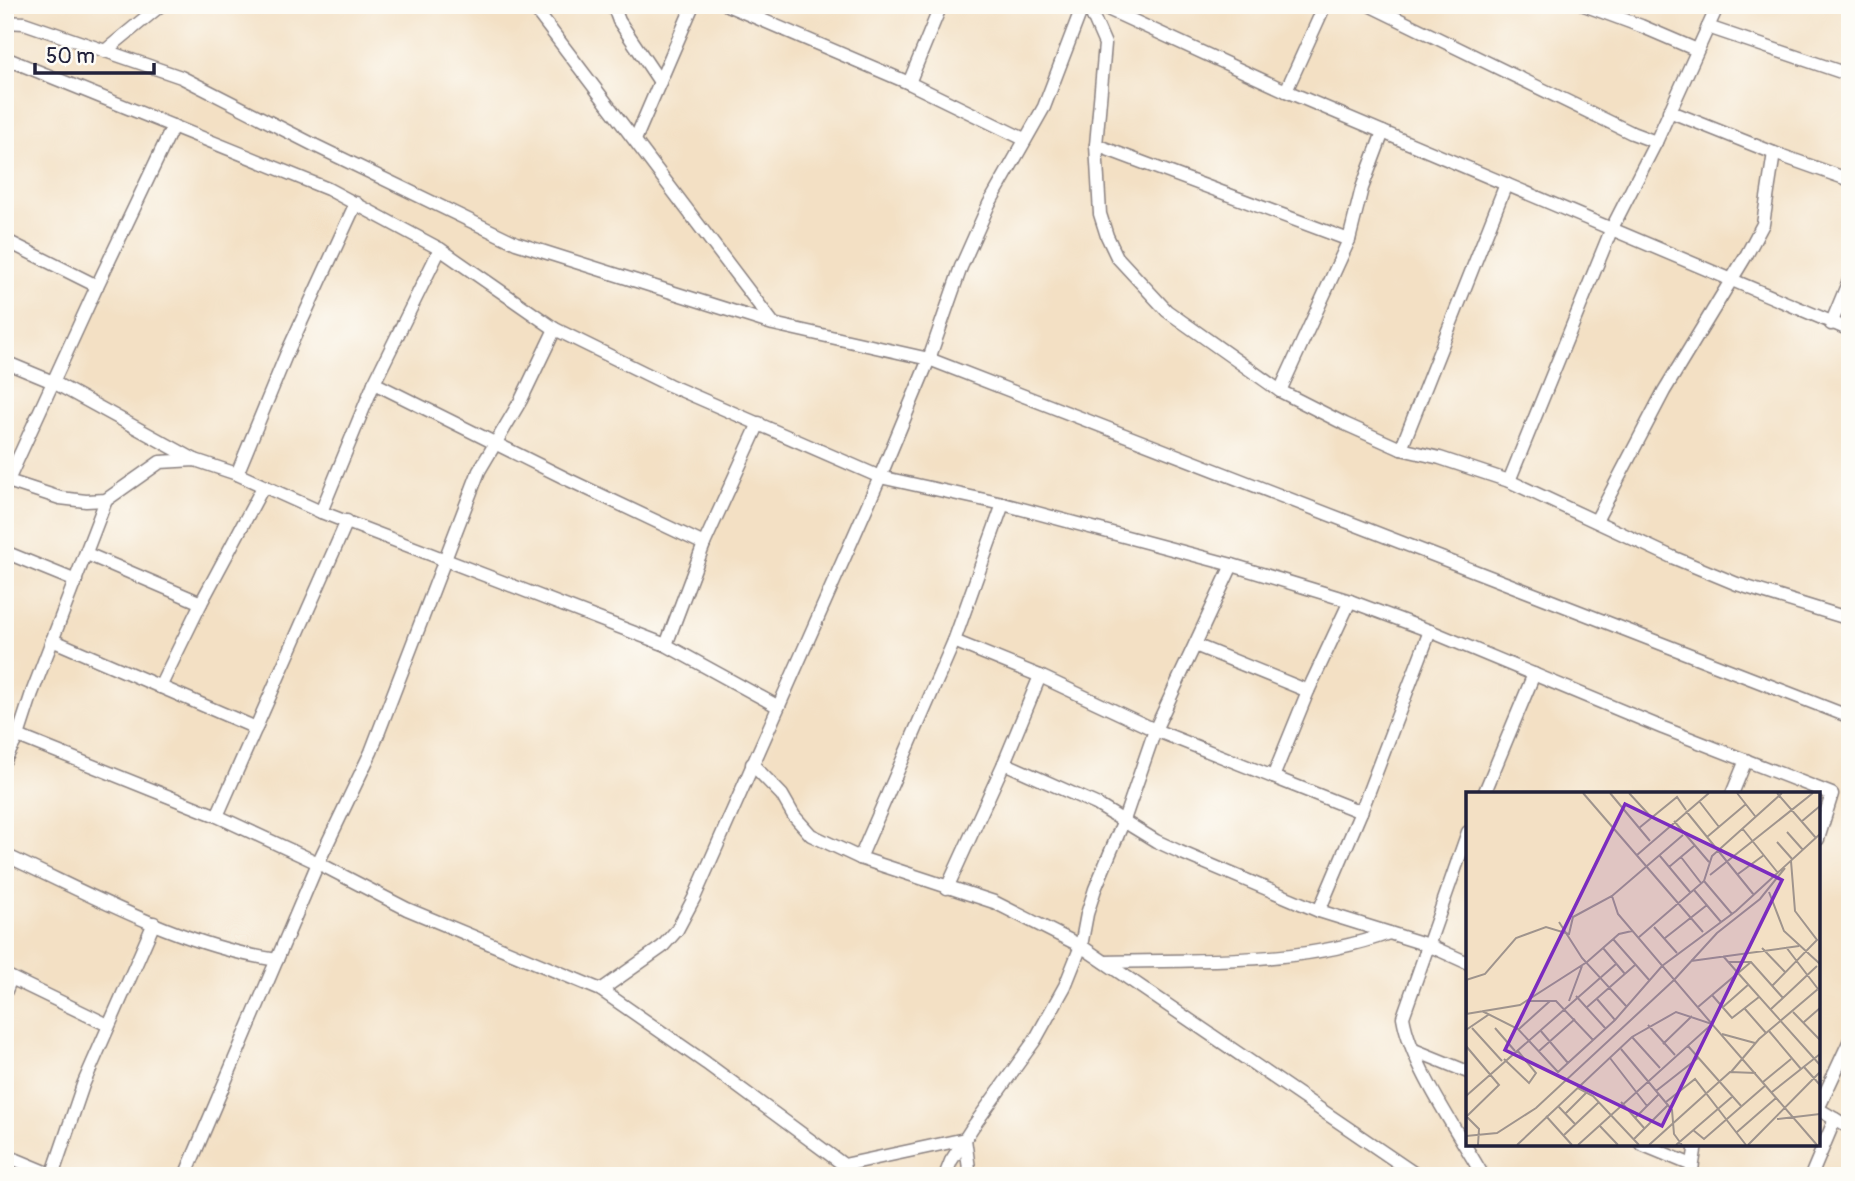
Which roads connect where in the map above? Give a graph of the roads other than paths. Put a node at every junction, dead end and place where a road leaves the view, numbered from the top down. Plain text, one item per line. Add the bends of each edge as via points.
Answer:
1 (161, 5) edge
2 (531, 5) edge
3 (613, 5) edge
4 (693, 5) edge
5 (727, 5) edge
6 (941, 5) edge
7 (1086, 5) edge
8 (1099, 5) edge
9 (1325, 5) edge
10 (1369, 5) edge
11 (1584, 5) edge
12 (1718, 5) edge
13 (5, 22) edge
14 (1708, 27) junction
15 (1697, 50) junction
16 (105, 51) junction
17 (5, 58) edge
18 (1850, 75) edge
19 (660, 82) junction
20 (909, 83) junction
21 (1286, 90) junction
22 (1669, 111) junction
23 (173, 126) junction
24 (1383, 132) junction
25 (1024, 139) junction
26 (635, 140) junction
27 (1656, 142) junction
28 (1096, 145) junction
29 (1774, 153) junction
30 (1850, 180) edge
31 (1506, 184) junction
32 (356, 203) junction
33 (1612, 228) junction
34 (5, 240) edge
35 (1349, 240) junction
36 (440, 249) junction
37 (1850, 278) edge
38 (1731, 280) junction
39 (97, 286) junction
40 (773, 324) junction
41 (1831, 324) junction
42 (555, 329) junction
43 (1850, 330) edge
44 (929, 359) junction
45 (5, 362) edge
46 (53, 382) junction
47 (374, 383) junction
48 (1280, 391) junction
49 (759, 423) junction
50 (494, 443) junction
51 (1401, 449) junction
52 (195, 460) junction
53 (237, 474) junction
54 (880, 477) junction
55 (1509, 481) junction
56 (6, 483) edge
57 (263, 487) junction
58 (106, 500) junction
59 (1003, 504) junction
60 (321, 512) junction
61 (346, 521) junction
62 (1596, 521) junction
63 (704, 544) junction
64 (5, 552) edge
65 (87, 554) junction
66 (445, 559) junction
67 (1232, 565) junction
68 (76, 581) junction
69 (1350, 601) junction
70 (201, 603) junction
71 (1850, 619) edge
72 (1430, 631) junction
73 (52, 640) junction
74 (954, 641) junction
75 (666, 645) junction
76 (1195, 645) junction
77 (1534, 674) junction
78 (1040, 676) junction
79 (160, 687) junction
80 (1308, 691) junction
81 (777, 706) junction
82 (1850, 717) edge
83 (256, 728) junction
84 (1155, 730) junction
85 (18, 736) junction
86 (5, 760) edge
87 (1746, 760) junction
88 (1004, 763) junction
89 (752, 764) junction
90 (1273, 777) junction
91 (1485, 792) edge
92 (1733, 792) edge
93 (1361, 812) junction
94 (217, 817) junction
95 (1124, 820) junction
96 (1820, 833) edge
97 (1464, 853) edge
98 (5, 855) edge
99 (860, 858) junction
100 (318, 863) junction
101 (947, 888) junction
102 (1319, 911) junction
103 (154, 923) junction
104 (1389, 933) junction
105 (1428, 945) junction
106 (1081, 946) junction
107 (277, 960) junction
108 (1104, 962) junction
109 (1466, 962) edge
110 (8, 976) edge
111 (601, 990) junction
112 (5, 993) edge
113 (108, 1025) junction
114 (1850, 1040) edge
115 (1414, 1050) junction
116 (1466, 1071) edge
117 (1820, 1105) edge
118 (1820, 1110) edge
119 (1835, 1119) junction
120 (1850, 1128) edge
121 (965, 1139) junction
122 (1645, 1146) edge
123 (1696, 1146) edge
124 (5, 1154) edge
125 (1691, 1171) edge
126 (52, 1175) edge
127 (186, 1176) edge
128 (945, 1176) edge
129 (970, 1176) edge
130 (1418, 1176) edge
131 (1483, 1176) edge
132 (1811, 1176) edge

1 - 16 street
2 - 26 street
3 - 19 street
4 - 19 street
5 - 20 street
6 - 20 street
7 - 25 street via 1045,107
7 - 28 street via 1105,44
8 - 21 street
9 - 21 street
10 - 27 street
11 - 15 street
12 - 14 street
13 - 16 street via 24,23
14 - 15 street
14 - 18 street
15 - 22 street
16 - 40 street via 181,77 516,243
17 - 23 street
19 - 26 street
20 - 25 street
21 - 24 street
22 - 27 street
22 - 29 street
23 - 32 street
23 - 39 street
24 - 31 street
24 - 35 street
25 - 44 street via 961,267
26 - 40 street
27 - 33 street
28 - 35 street
28 - 48 street via 1100,214 1117,257 1167,311
29 - 30 street
29 - 38 street via 1763,224
31 - 33 street
31 - 51 street
32 - 36 street
32 - 53 street
33 - 38 street
33 - 55 street
34 - 39 street
35 - 48 street
36 - 42 street
36 - 47 street
37 - 41 street
38 - 41 street
38 - 62 street via 1664,391
39 - 46 street
40 - 44 street
41 - 43 street
42 - 49 street
42 - 50 street via 521,400
44 - 54 street
44 - 82 street
45 - 46 street
46 - 52 street
46 - 56 street
47 - 50 street
47 - 60 street
48 - 51 street
49 - 54 street
49 - 63 street
50 - 63 street
50 - 66 street via 473,483
51 - 55 street
52 - 53 street
52 - 58 street via 160,462
53 - 57 street
54 - 59 street
54 - 81 street
55 - 62 street
56 - 58 street via 61,498
57 - 60 street
57 - 70 street
58 - 65 street
59 - 67 street
59 - 74 street
60 - 61 street
61 - 66 street
61 - 83 street
62 - 71 street via 1737,583
63 - 75 street
64 - 68 street
65 - 68 street
65 - 70 street
66 - 75 street
66 - 100 street via 371,752
67 - 69 street
67 - 76 street
68 - 73 street
69 - 72 street
69 - 80 street
70 - 79 street
72 - 77 street
72 - 93 street
73 - 79 street
73 - 85 street
74 - 78 street
74 - 99 street
75 - 81 street
76 - 80 street
76 - 84 street
77 - 87 street
77 - 91 street
78 - 84 street
78 - 88 street
79 - 83 street
80 - 90 street
81 - 89 street
83 - 94 street
84 - 90 street
84 - 95 street
85 - 86 street
85 - 94 street
87 - 92 street
87 - 96 street via 1832,794
88 - 95 street
88 - 101 street
89 - 99 street via 811,835
89 - 111 street via 677,930 662,947
90 - 93 street
93 - 102 street
94 - 100 street
95 - 102 street via 1156,841
95 - 106 street via 1087,914
97 - 105 street
98 - 103 street
99 - 101 street
100 - 107 street
100 - 111 street via 407,909
101 - 106 street via 994,902
102 - 104 street
103 - 107 street via 226,950
103 - 113 street
104 - 105 street
104 - 108 street via 1346,947 1266,958
105 - 109 street
105 - 115 street via 1403,1017
106 - 108 street
106 - 121 street via 1035,1040
107 - 127 street
108 - 130 street
110 - 112 street
110 - 113 street
111 - 121 street via 844,1165
113 - 126 street
114 - 117 street
115 - 116 street
115 - 131 street
118 - 119 street
119 - 120 street
119 - 132 street
121 - 128 street
121 - 129 street
122 - 125 street
123 - 125 street
124 - 126 street

